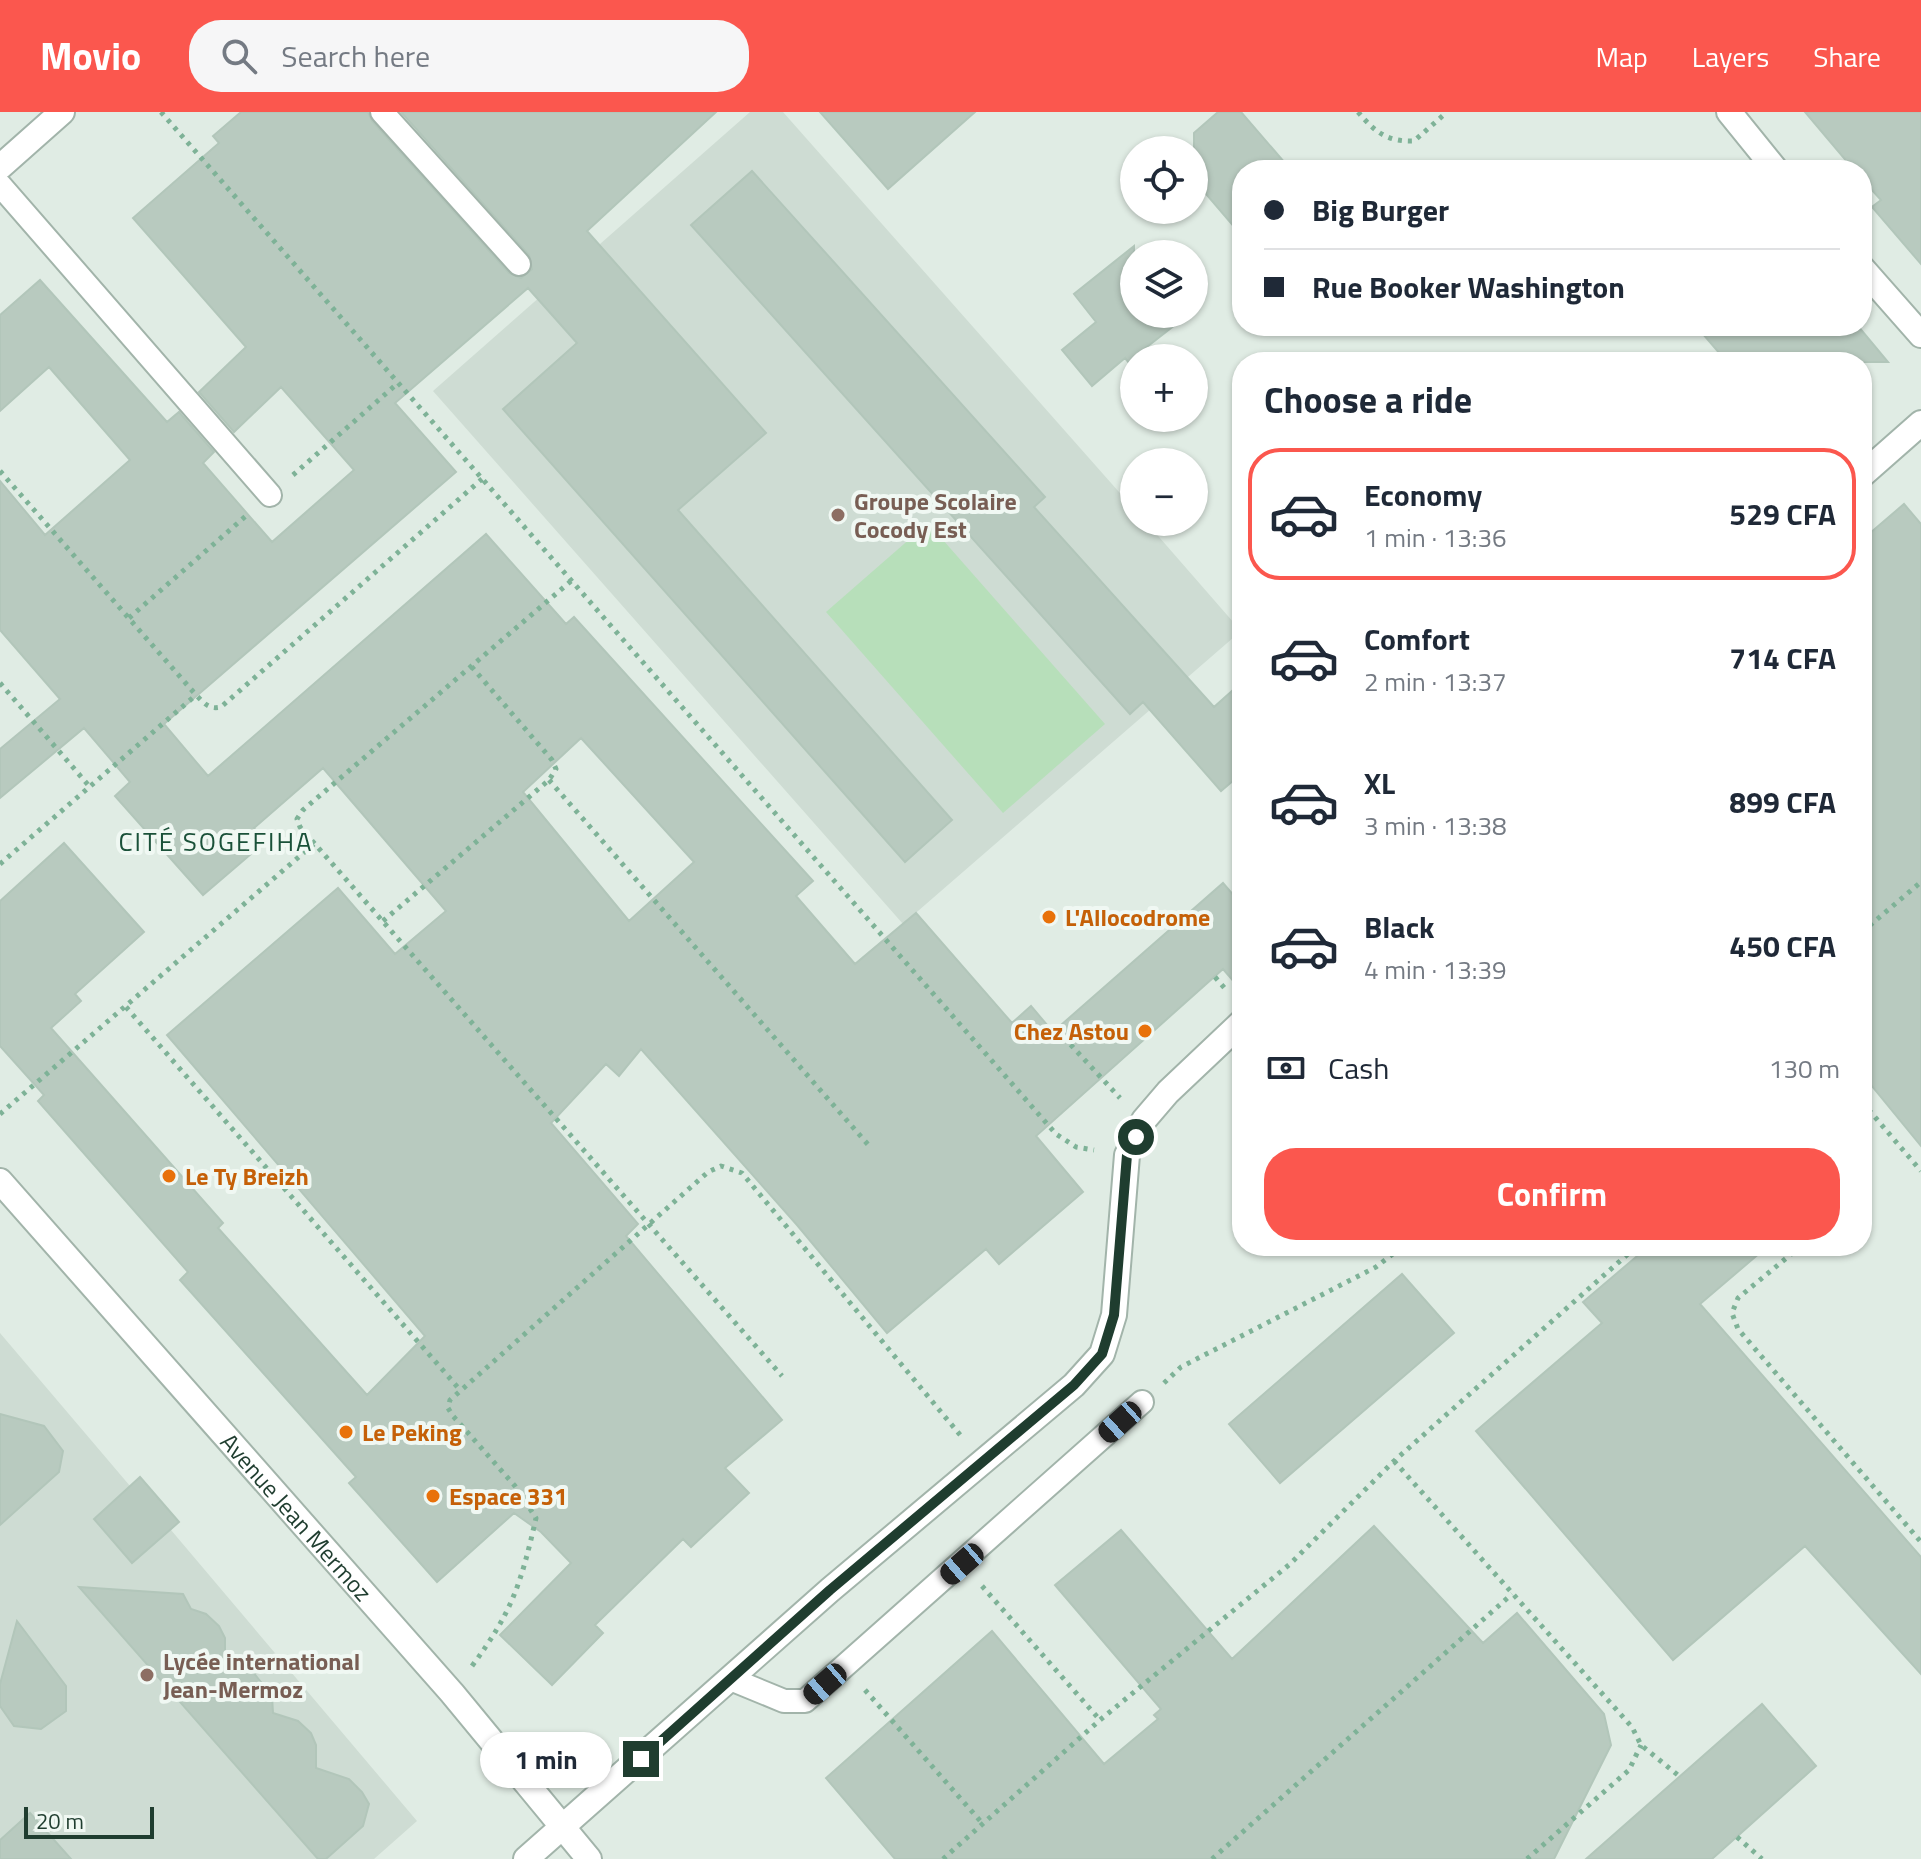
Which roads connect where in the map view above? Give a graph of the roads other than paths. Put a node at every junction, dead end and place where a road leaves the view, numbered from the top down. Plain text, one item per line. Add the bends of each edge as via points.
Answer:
1 (382, 112) edge
2 (1729, 112) edge
3 (53, 115) edge
4 (1768, 160) edge
5 (0, 167) edge
6 (0, 185) edge
7 (519, 264) dead end
8 (1872, 279) edge
9 (1921, 335) edge
10 (1921, 423) edge
11 (1872, 466) edge
12 (270, 495) dead end
13 (1232, 1031) edge
14 (0, 1181) edge
15 (1142, 1402) road end
16 (733, 1680) junction
17 (563, 1828) junction
18 (526, 1859) edge
19 (589, 1859) edge

1 - 7 lane
2 - 4 street
3 - 5 street
6 - 12 lane
8 - 9 street
10 - 11 street
13 - 16 street via 1144,1120 1127,1155 1114,1315 1102,1354 1074,1385 830,1590
14 - 17 street, Avenue Jean Mermoz via 452,1693
15 - 16 lane via 805,1701 796,1704
16 - 17 street
17 - 18 street
17 - 19 street, Avenue Jean Mermoz

